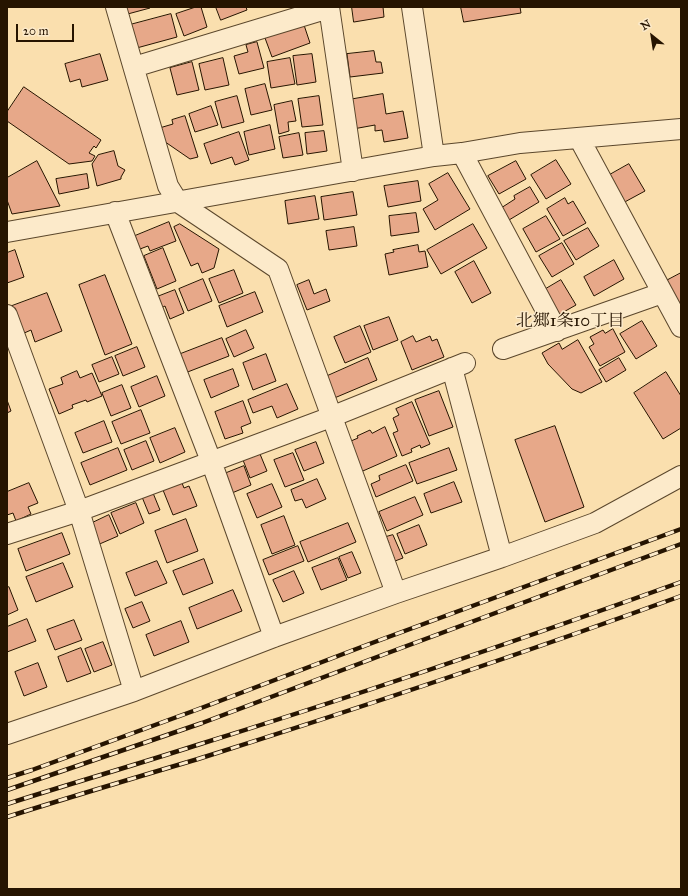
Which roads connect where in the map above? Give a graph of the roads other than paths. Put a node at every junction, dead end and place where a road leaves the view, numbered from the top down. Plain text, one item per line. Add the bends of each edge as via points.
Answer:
1 (116, 7) edge
2 (329, 7) edge
3 (412, 7) edge
4 (134, 67) junction
5 (677, 129) edge
6 (579, 138) junction
7 (462, 153) junction
8 (434, 156) junction
9 (353, 171) junction
10 (178, 202) junction
11 (115, 212) junction
12 (7, 232) edge
13 (662, 293) junction
14 (7, 315) edge
15 (681, 327) edge
16 (557, 331) junction
17 (503, 349) dead end
18 (331, 418) junction
19 (211, 461) junction
20 (681, 476) edge
21 (79, 511) junction
22 (7, 534) edge
23 (502, 557) junction
24 (396, 593) junction
25 (274, 637) junction
26 (134, 691) junction
27 (7, 734) edge

1 - 4 street
2 - 4 street
2 - 9 street
3 - 8 street
4 - 10 street via 168,186
5 - 6 street
6 - 7 street via 520,143
6 - 13 street
7 - 8 street
7 - 16 street
8 - 9 street
9 - 10 street
10 - 11 street
10 - 18 street via 278,270
11 - 12 street
11 - 19 street
13 - 15 street
13 - 16 street
14 - 21 street
16 - 17 street
18 - 19 street
18 - 23 street via 458,366
18 - 24 street
19 - 21 street
19 - 25 street
20 - 23 street via 596,523
21 - 22 street
21 - 26 street
23 - 24 street
24 - 25 street
25 - 26 street
26 - 27 street

